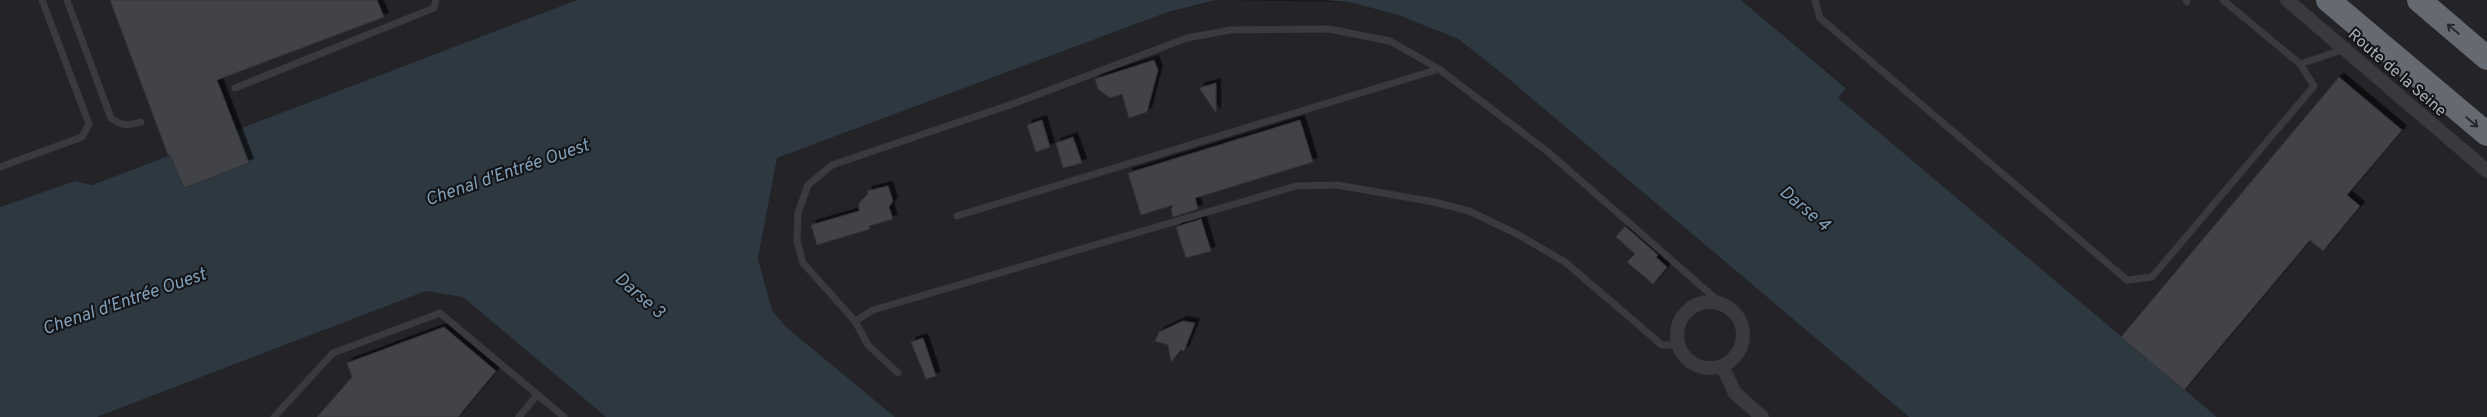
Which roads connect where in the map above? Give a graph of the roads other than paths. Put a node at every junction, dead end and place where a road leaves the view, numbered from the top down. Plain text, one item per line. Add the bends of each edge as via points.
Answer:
1 (42, 0) edge
2 (66, 0) edge
3 (436, 0) edge
4 (1815, 0) edge
5 (2223, 0) edge
6 (2287, 0) edge
7 (2328, 0) edge
8 (2419, 0) edge
9 (2345, 49) junction
10 (2487, 58) edge
11 (2300, 64) junction
12 (1439, 69) junction
13 (235, 88) dead end
14 (141, 122) dead end
15 (2487, 134) edge
16 (0, 167) edge
17 (2487, 171) edge
18 (957, 216) dead end
19 (1724, 306) junction
20 (855, 321) junction
21 (1678, 345) junction
22 (1722, 366) junction
23 (898, 373) dead end
24 (537, 395) junction
25 (274, 417) edge
26 (519, 417) edge
27 (564, 417) edge
28 (1762, 417) edge

1 - 16 lane via 89,124 82,137
2 - 14 lane via 111,118 127,126
3 - 13 lane via 434,8
4 - 11 lane via 1820,18 2127,280 2152,277 2314,86
5 - 11 lane
6 - 9 street, Route de la Seine
7 -> 15 highway
10 -> 8 highway
9 - 11 lane
9 - 17 street, Route de la Seine
12 - 18 lane
12 - 19 lane via 1548,152
12 - 20 lane via 1390,41 1329,29 1230,30 1187,38 1018,102 832,164 808,185 798,213 797,241 803,263
19 - 21 street via 1703,303 1684,314 1677,334
19 - 22 street via 1739,321 1742,337 1738,352
20 - 21 lane via 873,310 1296,186 1337,185 1434,202 1469,212 1517,234 1564,262 1662,345
20 - 23 lane via 868,345
21 - 22 street via 1683,355 1700,367
22 - 28 street via 1735,393
24 - 25 lane via 440,313 333,353
24 - 26 lane
24 - 27 lane

